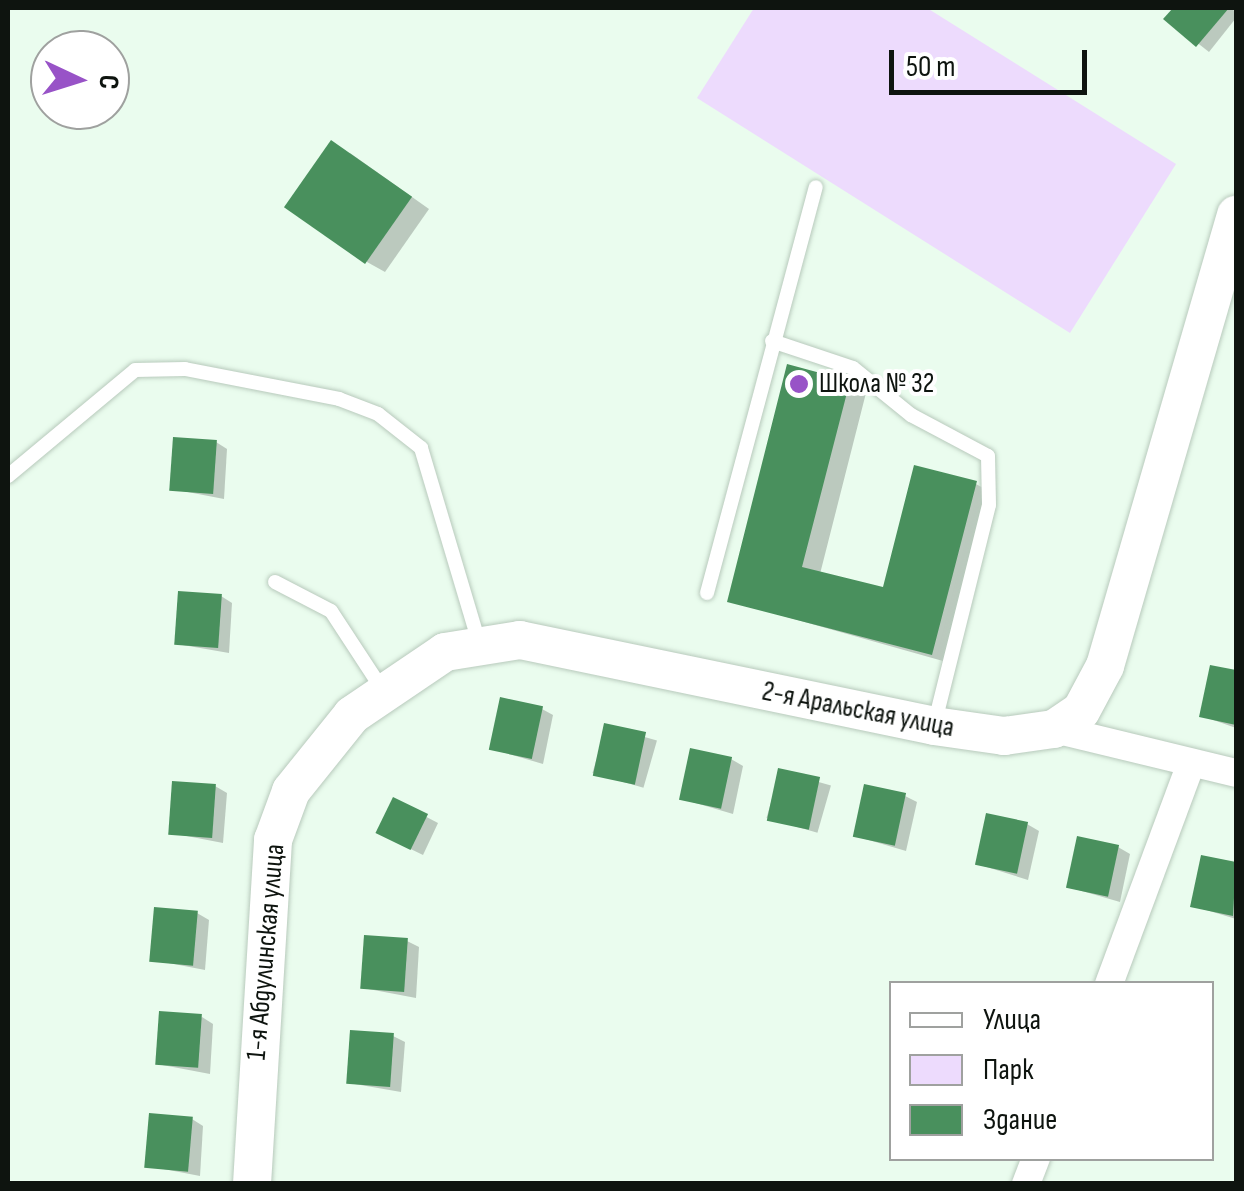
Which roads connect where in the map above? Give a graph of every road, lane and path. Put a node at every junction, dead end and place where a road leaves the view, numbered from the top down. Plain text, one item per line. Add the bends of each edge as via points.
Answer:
1 (816, 187) dead end
2 (1236, 214) edge
3 (772, 340) junction
4 (8, 476) edge
5 (275, 582) dead end
6 (707, 593) dead end
7 (480, 642) junction
8 (382, 689) junction
9 (934, 726) junction
10 (1054, 729) junction
11 (1191, 764) junction
12 (1236, 774) edge
13 (1110, 981) edge
14 (252, 1184) edge

1 - 3 lane
2 - 10 street via 1105,666 1081,711
3 - 6 lane
3 - 9 lane via 853,368 911,415 988,456 988,505
4 - 7 lane via 135,370 186,369 365,409 409,433 433,473
5 - 8 lane via 331,610
7 - 8 street, 1-я Абдулинская улица
7 - 9 street, 2-я Аральская улица via 552,645
8 - 14 street, 1-я Абдулинская улица via 307,766 274,840
9 - 10 street, 2-я Аральская улица via 1004,736
10 - 11 street, 2-я Аральская улица
11 - 12 street, 2-я Аральская улица
11 - 13 street

